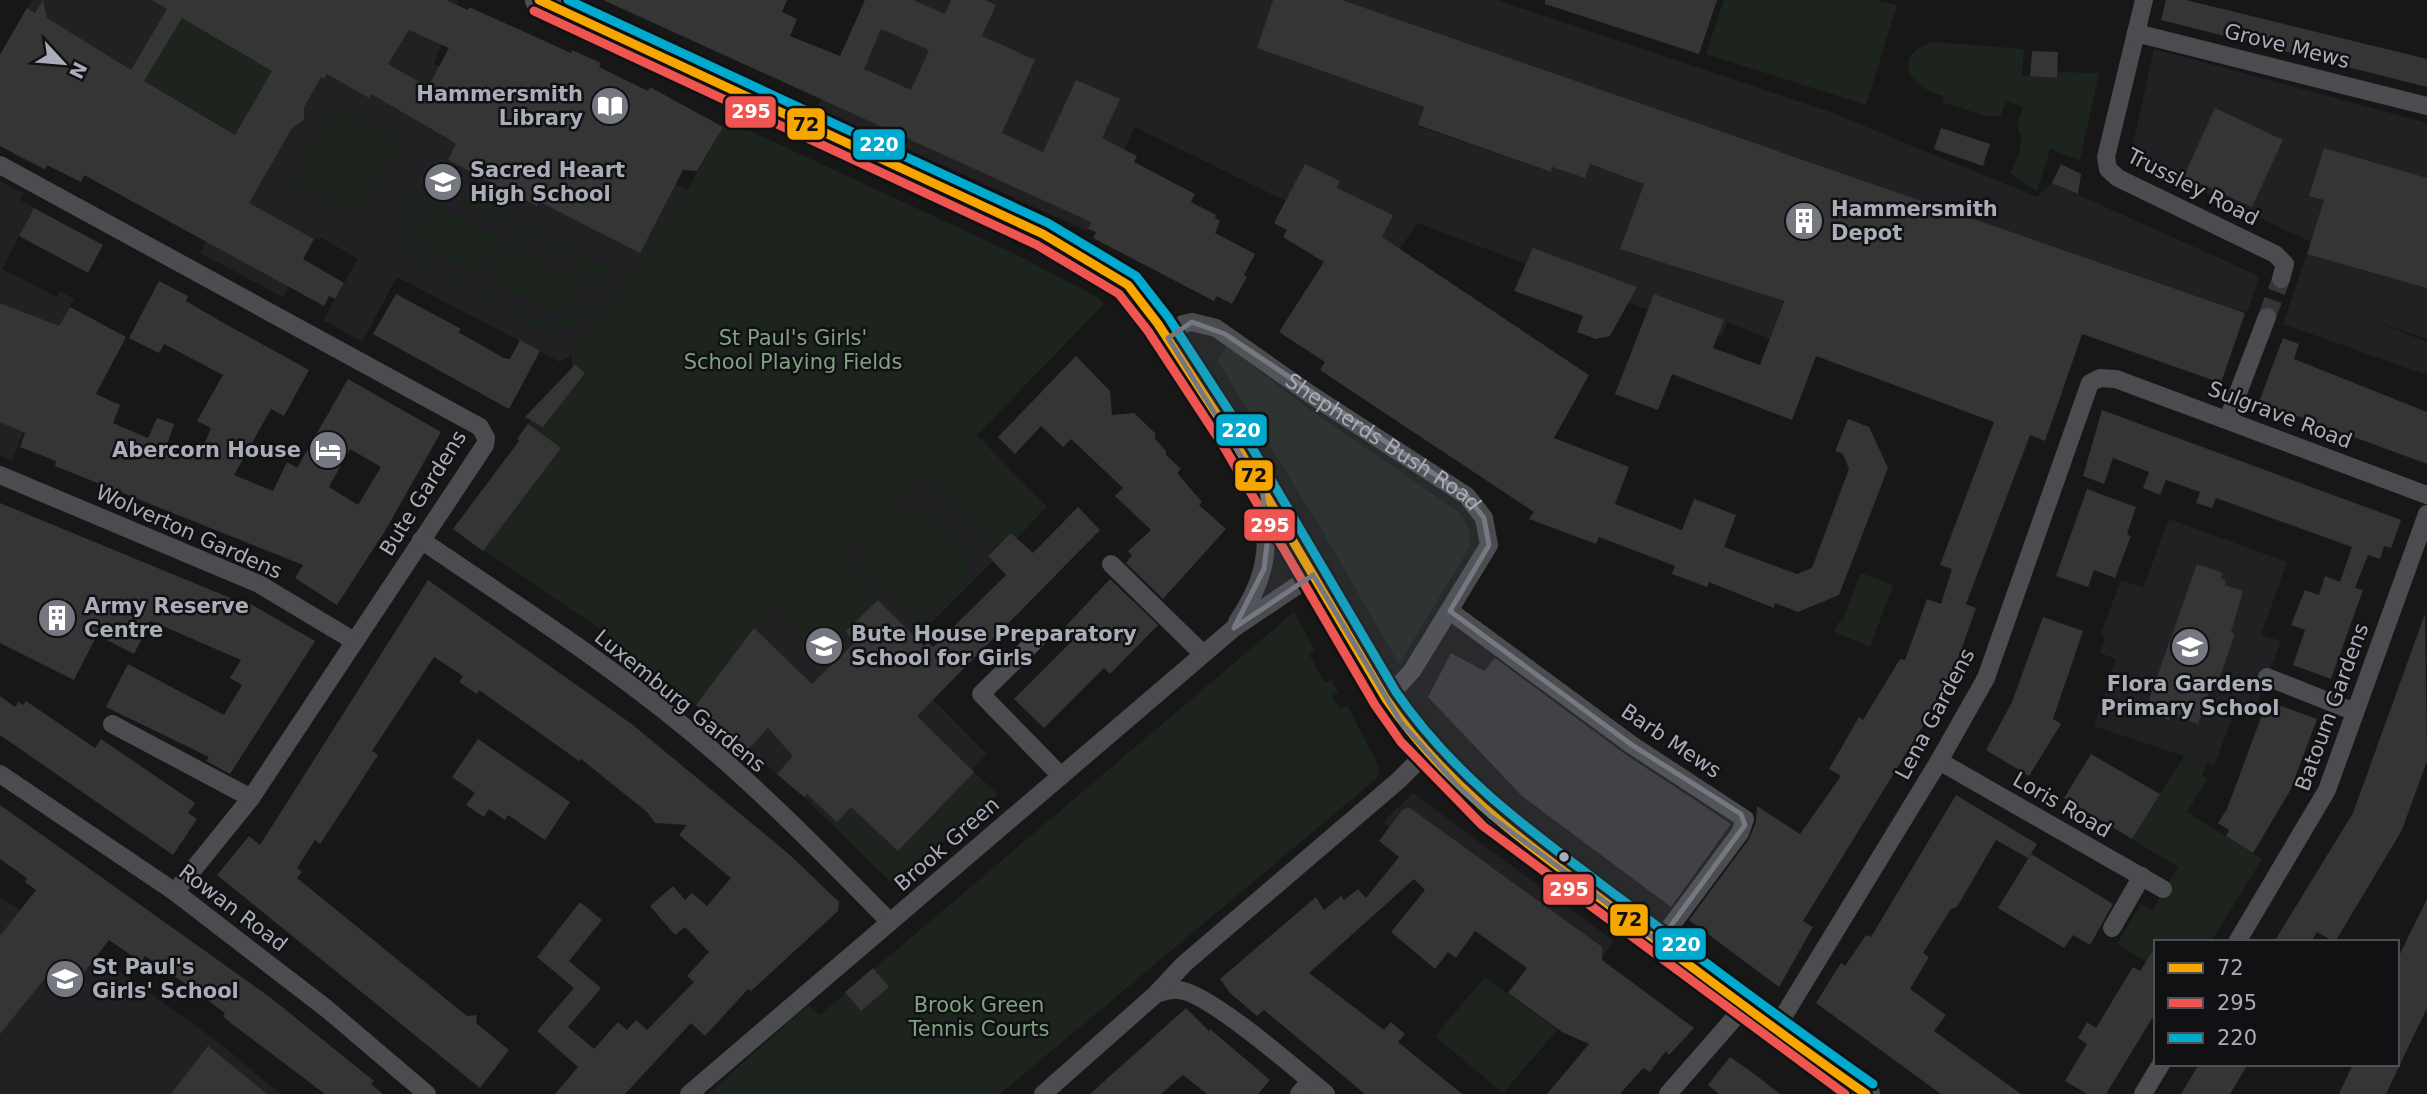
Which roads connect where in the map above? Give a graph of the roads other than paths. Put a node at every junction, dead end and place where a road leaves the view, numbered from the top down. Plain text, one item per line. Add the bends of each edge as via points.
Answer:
1 (539, 0) edge
2 (2144, 0) edge
3 (2136, 33) junction
4 (2427, 106) edge
5 (0, 165) edge
6 (2281, 279) tunnel mouth
7 (2267, 317) tunnel mouth
8 (1168, 338) junction
9 (2116, 379) joint
10 (2228, 419) junction
11 (0, 475) edge
12 (1262, 490) junction
13 (2427, 495) edge
14 (2427, 514) edge
15 (421, 540) junction
16 (1111, 565) dead end
17 (1313, 575) junction
18 (1450, 611) junction
19 (1234, 628) junction
20 (1037, 639) dead end
21 (354, 641) junction
22 (1203, 654) junction
23 (2267, 677) dead end
24 (1386, 699) junction
25 (2355, 712) junction
26 (112, 724) dead end
27 (1427, 752) junction
28 (1939, 761) junction
29 (0, 774) edge
30 (1061, 776) junction
31 (251, 798) junction
32 (2142, 876) junction
33 (2163, 889) dead end
34 (175, 892) junction
35 (890, 922) junction
36 (2112, 928) dead end
37 (2238, 940) edge
38 (1659, 942) junction
39 (1156, 994) junction
40 (1744, 1007) junction
41 (1775, 1030) junction
42 (2160, 1066) edge
43 (1305, 1087) edge
44 (427, 1094) edge
45 (690, 1094) edge
46 (1043, 1094) edge
47 (1326, 1094) edge
48 (1668, 1094) edge
49 (1866, 1094) edge
50 (2143, 1094) edge

1 - 8 main road via 1085,257 1128,285
2 - 3 street, Trussley Road
3 - 4 street, Grove Mews
3 - 6 street, Trussley Road via 2106,157 2108,169 2275,254 2285,264
5 - 15 street, Bute Gardens via 480,427 485,445
7 - 10 street
8 - 12 main road
8 - 18 street, Shepherds Bush Road via 1192,322 1216,328 1472,501 1484,518 1489,545
9 - 10 street, Sulgrave Road
9 - 28 street, Lena Gardens via 2100,378 2086,388 1986,678
10 - 13 street, Sulgrave Road
11 - 21 street, Wolverton Gardens via 259,584
12 - 17 main road
12 - 19 street, Brook Green via 1268,536 1264,569
14 - 25 street, Batoum Gardens
15 - 21 street, Bute Gardens
15 - 35 street, Luxemburg Gardens via 576,646 689,731
16 - 22 street
17 - 19 street, Brook Green
17 - 24 main road
18 - 24 street, Shepherds Bush Road via 1407,679
18 - 38 street, Barb Mews via 1632,745 1745,819 1740,833
19 - 22 street, Brook Green
20 - 30 street via 981,694
21 - 31 street, Bute Gardens
22 - 30 street, Brook Green
23 - 25 street
24 - 27 main road
25 - 37 street, Batoum Gardens via 2319,808
26 - 31 street
27 - 38 main road via 1490,816
27 - 39 street via 1184,964
28 - 32 street, Loris Road
28 - 41 street, Lena Gardens
29 - 34 street, Rowan Road
30 - 35 street, Brook Green
31 - 34 street, Bute Gardens
32 - 33 street, Loris Road
32 - 36 street
34 - 44 street, Rowan Road via 327,1009
35 - 45 street, Brook Green
38 - 40 main road
39 - 43 street via 1178,989 1203,1000 1270,1046
39 - 46 street
40 - 41 main road
40 - 48 street
41 - 49 main road
42 - 50 street
43 - 47 street

